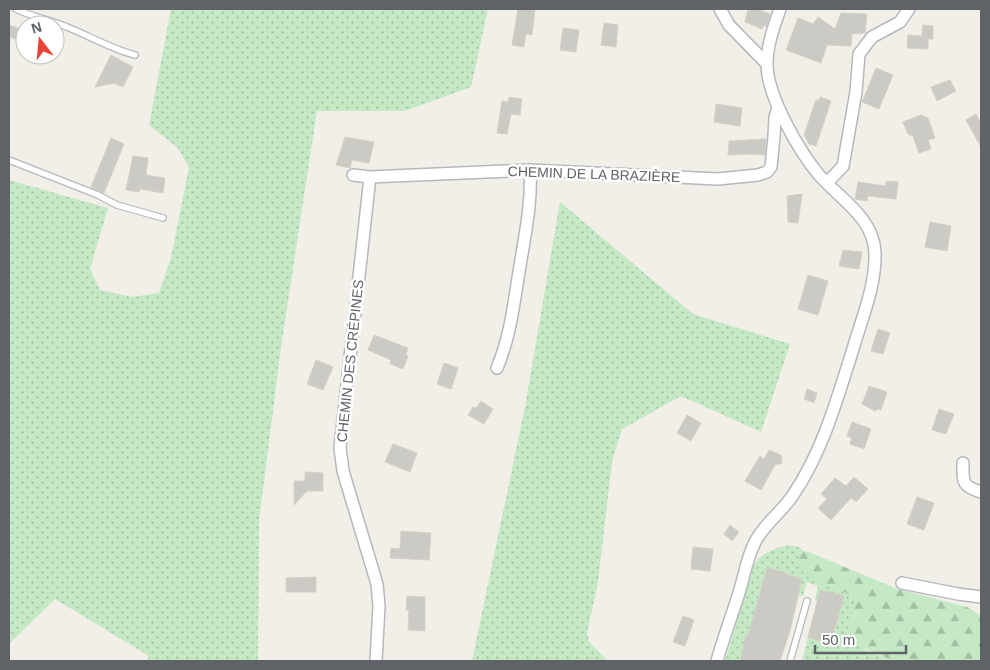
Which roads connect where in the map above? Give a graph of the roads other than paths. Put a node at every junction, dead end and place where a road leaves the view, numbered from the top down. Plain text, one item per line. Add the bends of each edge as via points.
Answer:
1 (16, 9) edge
2 (720, 9) edge
3 (780, 9) edge
4 (909, 9) edge
5 (135, 55) dead end
6 (767, 64) junction
7 (778, 107) junction
8 (9, 160) edge
9 (530, 170) junction
10 (354, 175) dead end
11 (370, 177) junction
12 (827, 183) junction
13 (162, 218) dead end
14 (497, 368) dead end
15 (963, 463) dead end
16 (981, 492) edge
17 (902, 583) dead end
18 (981, 597) edge
19 (807, 601) dead end
20 (376, 661) edge
21 (717, 661) edge
22 (790, 661) edge

1 - 5 lane
2 - 6 street via 729,25
3 - 6 street via 768,47
4 - 12 street via 900,22 872,37 859,54 843,166
6 - 7 street via 769,84
7 - 9 street, CHEMIN DE LA BRAZIÈRE via 771,167 758,175 718,179
7 - 12 street via 800,150
8 - 13 lane via 117,205
9 - 11 street, CHEMIN DE LA BRAZIÈRE
9 - 14 street via 531,192 514,314
10 - 11 street, CHEMIN DE LA BRAZIÈRE
11 - 20 street, CHEMIN DES CRÉPINES via 340,448 342,471 378,584
12 - 21 street via 866,224 874,239 870,288 828,428 793,496 756,541
15 - 16 street via 965,485
17 - 18 street
19 - 22 lane

